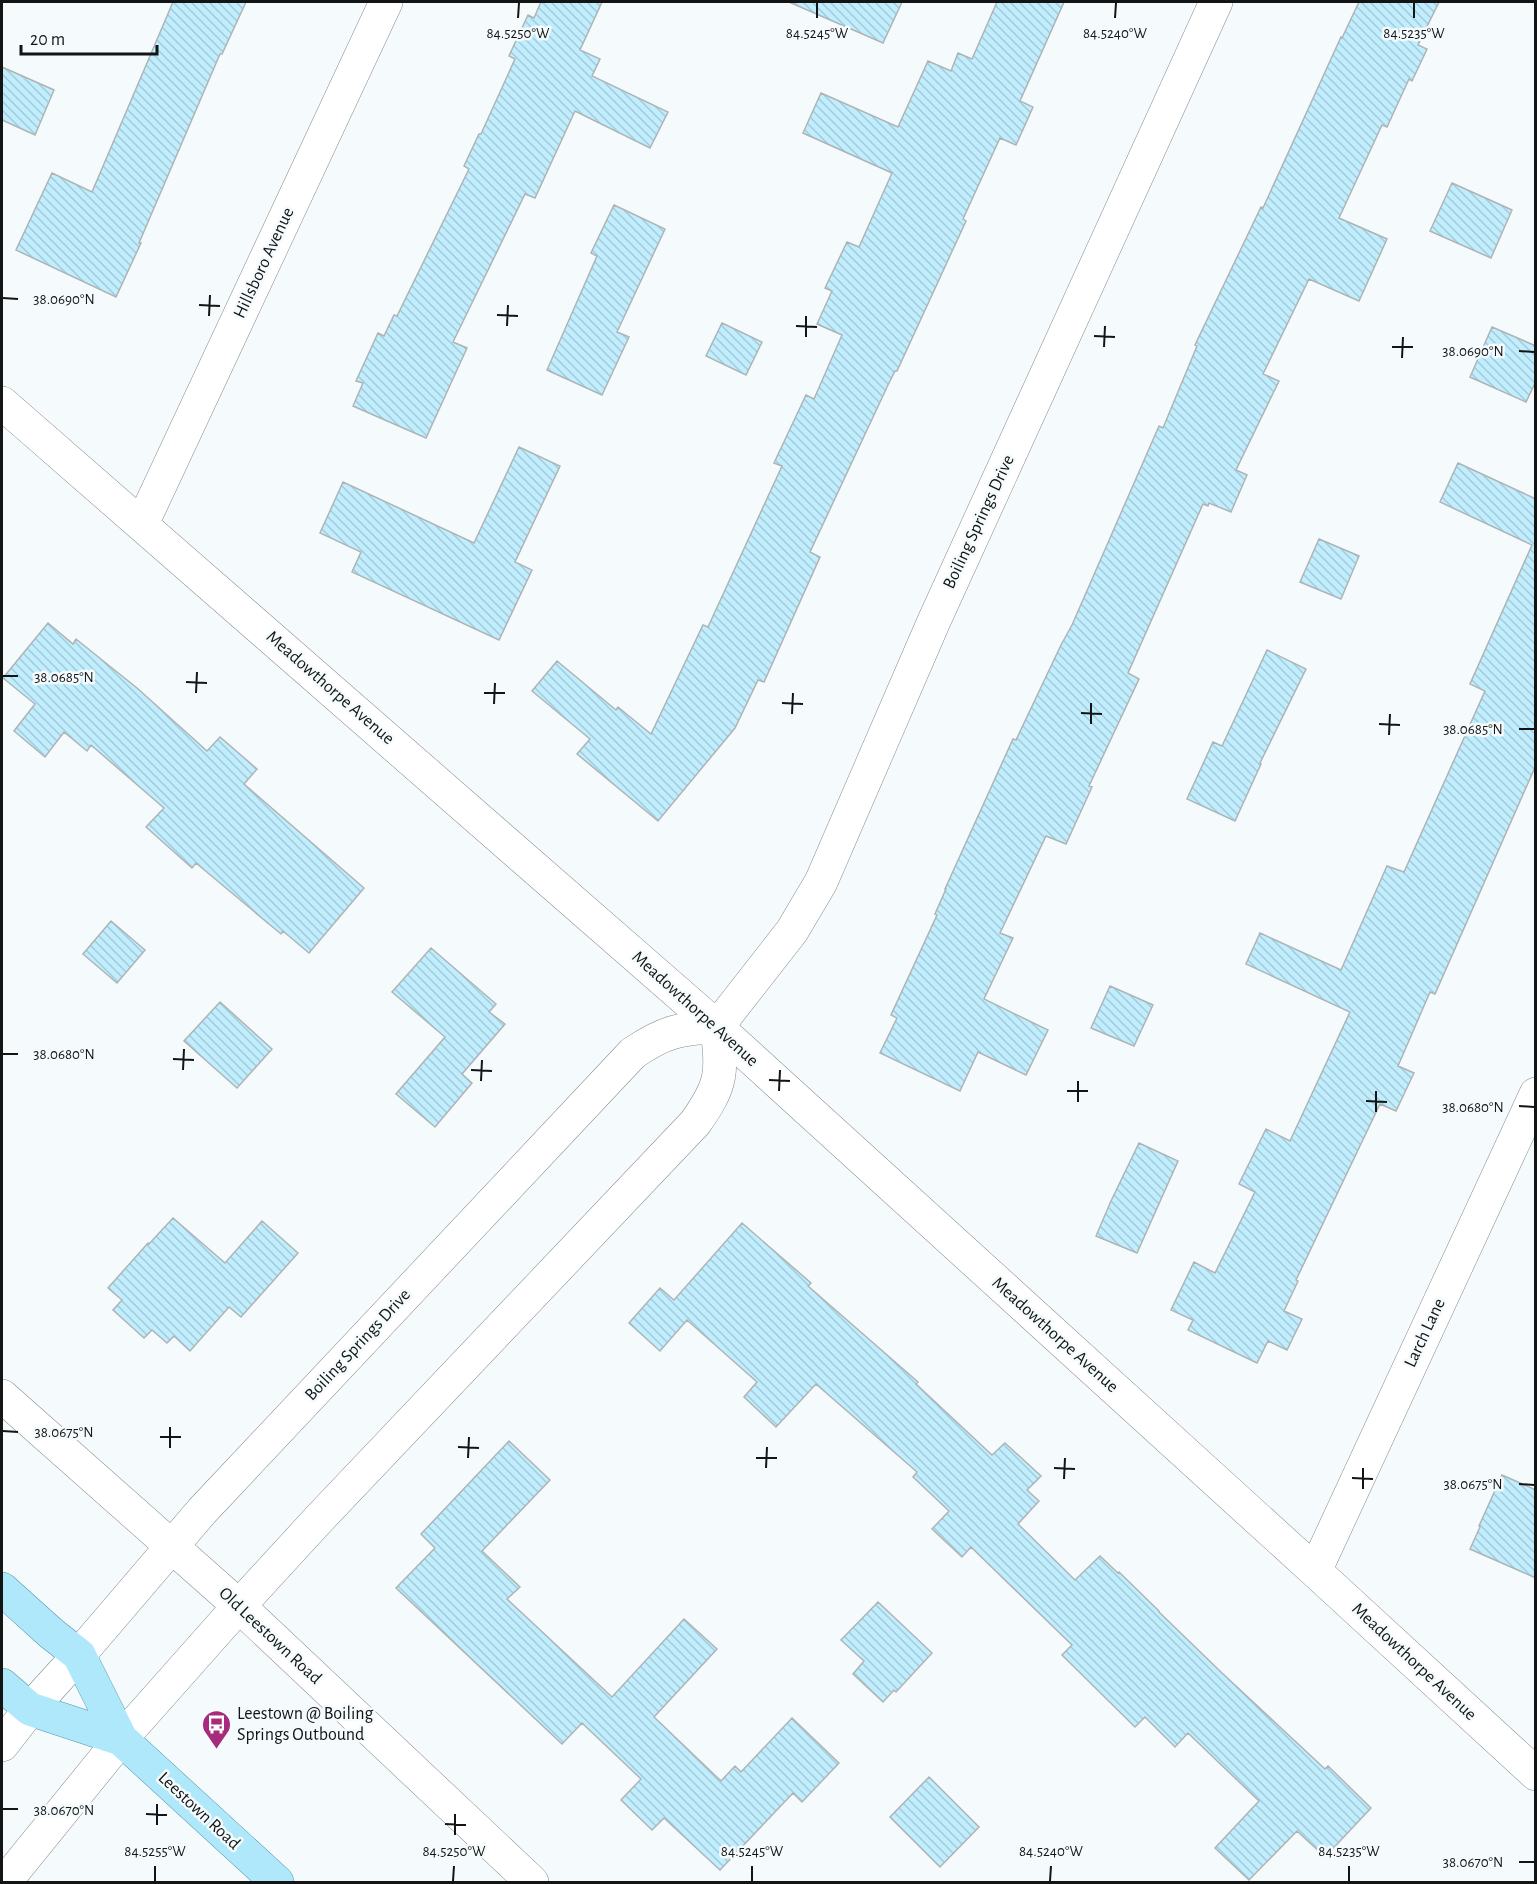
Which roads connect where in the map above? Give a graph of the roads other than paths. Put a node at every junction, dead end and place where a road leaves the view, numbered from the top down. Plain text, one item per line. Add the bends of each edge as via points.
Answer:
1 (386, 2) edge
2 (1216, 2) edge
3 (2, 403) edge
4 (142, 524) junction
5 (717, 1027) junction
6 (1536, 1094) edge
7 (2, 1396) edge
8 (172, 1547) junction
9 (1315, 1571) junction
10 (2, 1589) edge
11 (239, 1606) junction
12 (80, 1655) junction
13 (2, 1685) edge
14 (30, 1709) junction
15 (121, 1739) junction
16 (2, 1744) edge
17 (1536, 1774) edge
18 (5, 1882) edge
19 (277, 1882) edge
20 (532, 1882) edge

1 - 4 street, Hillsboro Avenue
2 - 5 street, Boiling Springs Drive via 934,621 821,882 792,931
3 - 4 street, Meadowthorpe Avenue
4 - 5 street, Meadowthorpe Avenue
5 - 8 street, Boiling Springs Drive via 672,1032 633,1053
5 - 9 street, Meadowthorpe Avenue
5 - 11 street via 719,1081 695,1123
6 - 9 street, Larch Lane
7 - 8 street, Old Leestown Road
8 - 11 street, Old Leestown Road
8 - 12 street, Boiling Springs Drive
9 - 17 street, Meadowthorpe Avenue
10 - 12 main road, Leestown Road
11 - 15 street
11 - 20 street, Old Leestown Road
12 - 14 street, Boiling Springs Drive
12 - 15 main road, Leestown Road
13 - 14 main road, Leestown Road
14 - 15 main road, Leestown Road
14 - 16 street, Boiling Springs Drive
15 - 18 street
15 - 19 main road, Leestown Road

